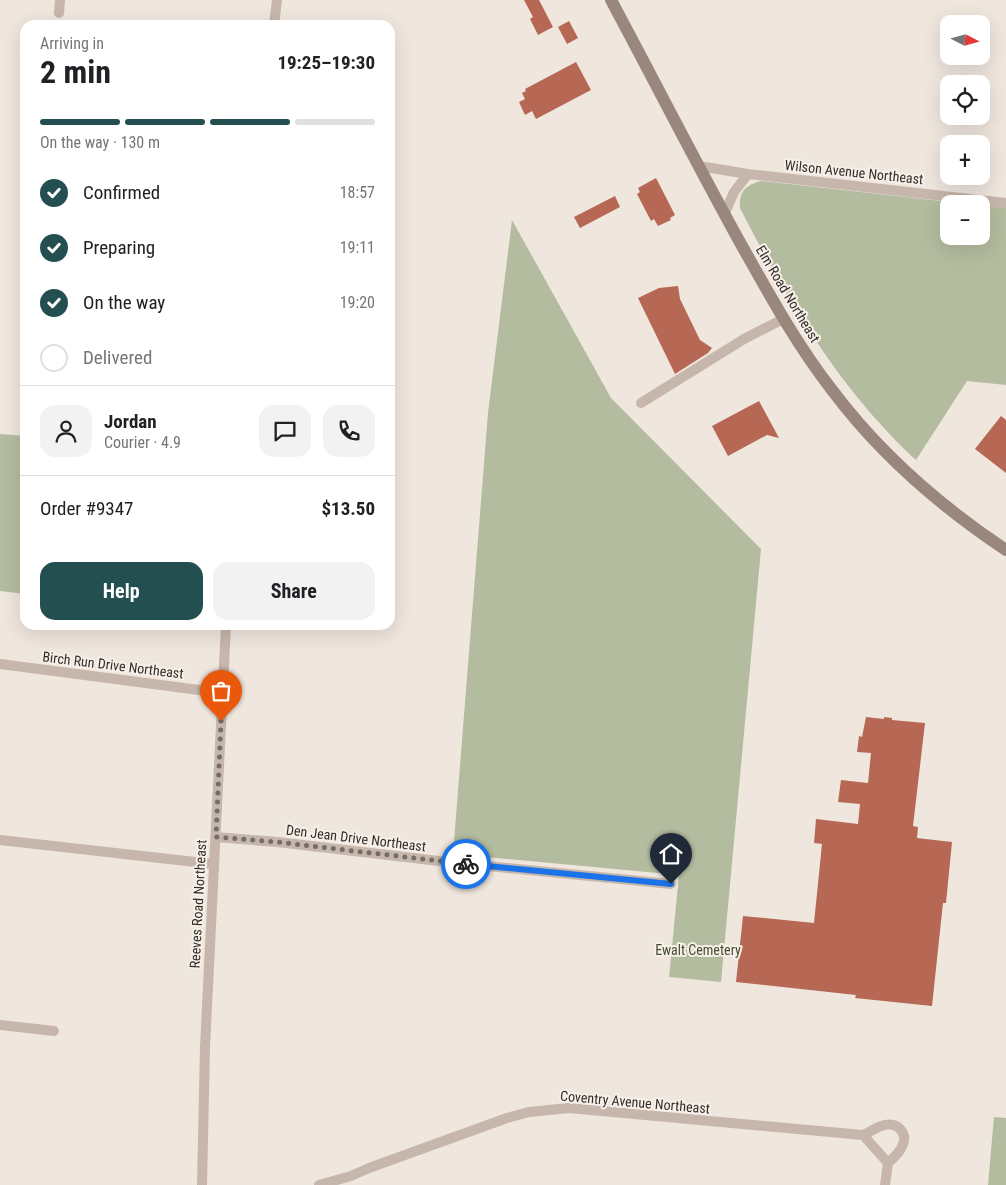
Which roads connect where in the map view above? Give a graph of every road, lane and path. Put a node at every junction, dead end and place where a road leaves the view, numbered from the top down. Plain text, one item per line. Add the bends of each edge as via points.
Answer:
1 (60, 0) edge
2 (276, 0) edge
3 (611, 0) edge
4 (59, 13) dead end
5 (274, 20) edge
6 (699, 166) junction
7 (748, 174) junction
8 (1006, 203) edge
9 (724, 215) junction
10 (783, 319) junction
11 (641, 402) dead end
12 (1006, 550) edge
13 (226, 630) edge
14 (0, 664) edge
15 (222, 693) junction
16 (216, 837) junction
17 (0, 840) edge
18 (213, 864) junction
19 (671, 884) dead end
20 (0, 1025) edge
21 (54, 1030) dead end
22 (863, 1135) junction
23 (888, 1163) junction
24 (352, 1181) edge
25 (202, 1185) edge
26 (319, 1185) edge
27 (885, 1185) edge

1 - 4 street
2 - 5 street
3 - 6 main road, Elm Road Northeast
6 - 7 street, Wilson Avenue Northeast
6 - 9 main road, Elm Road Northeast
7 - 8 street, Wilson Avenue Northeast
7 - 9 street via 734,192
9 - 10 main road, Elm Road Northeast
10 - 11 street
10 - 12 main road, Elm Road Northeast via 832,391 878,444 933,497
13 - 15 street, Reeves Road Northeast
14 - 15 street, Birch Run Drive Northeast
15 - 16 street, Reeves Road Northeast
16 - 18 street, Reeves Road Northeast
16 - 19 street, Den Jean Drive Northeast
17 - 18 street
18 - 25 street, Reeves Road Northeast
20 - 21 street
22 - 23 street
22 - 23 street via 891,1124 901,1130 903,1145
22 - 24 street, Coventry Avenue Northeast via 584,1109 552,1109 507,1118 369,1168
23 - 27 street
24 - 26 street, Coventry Avenue Northeast

